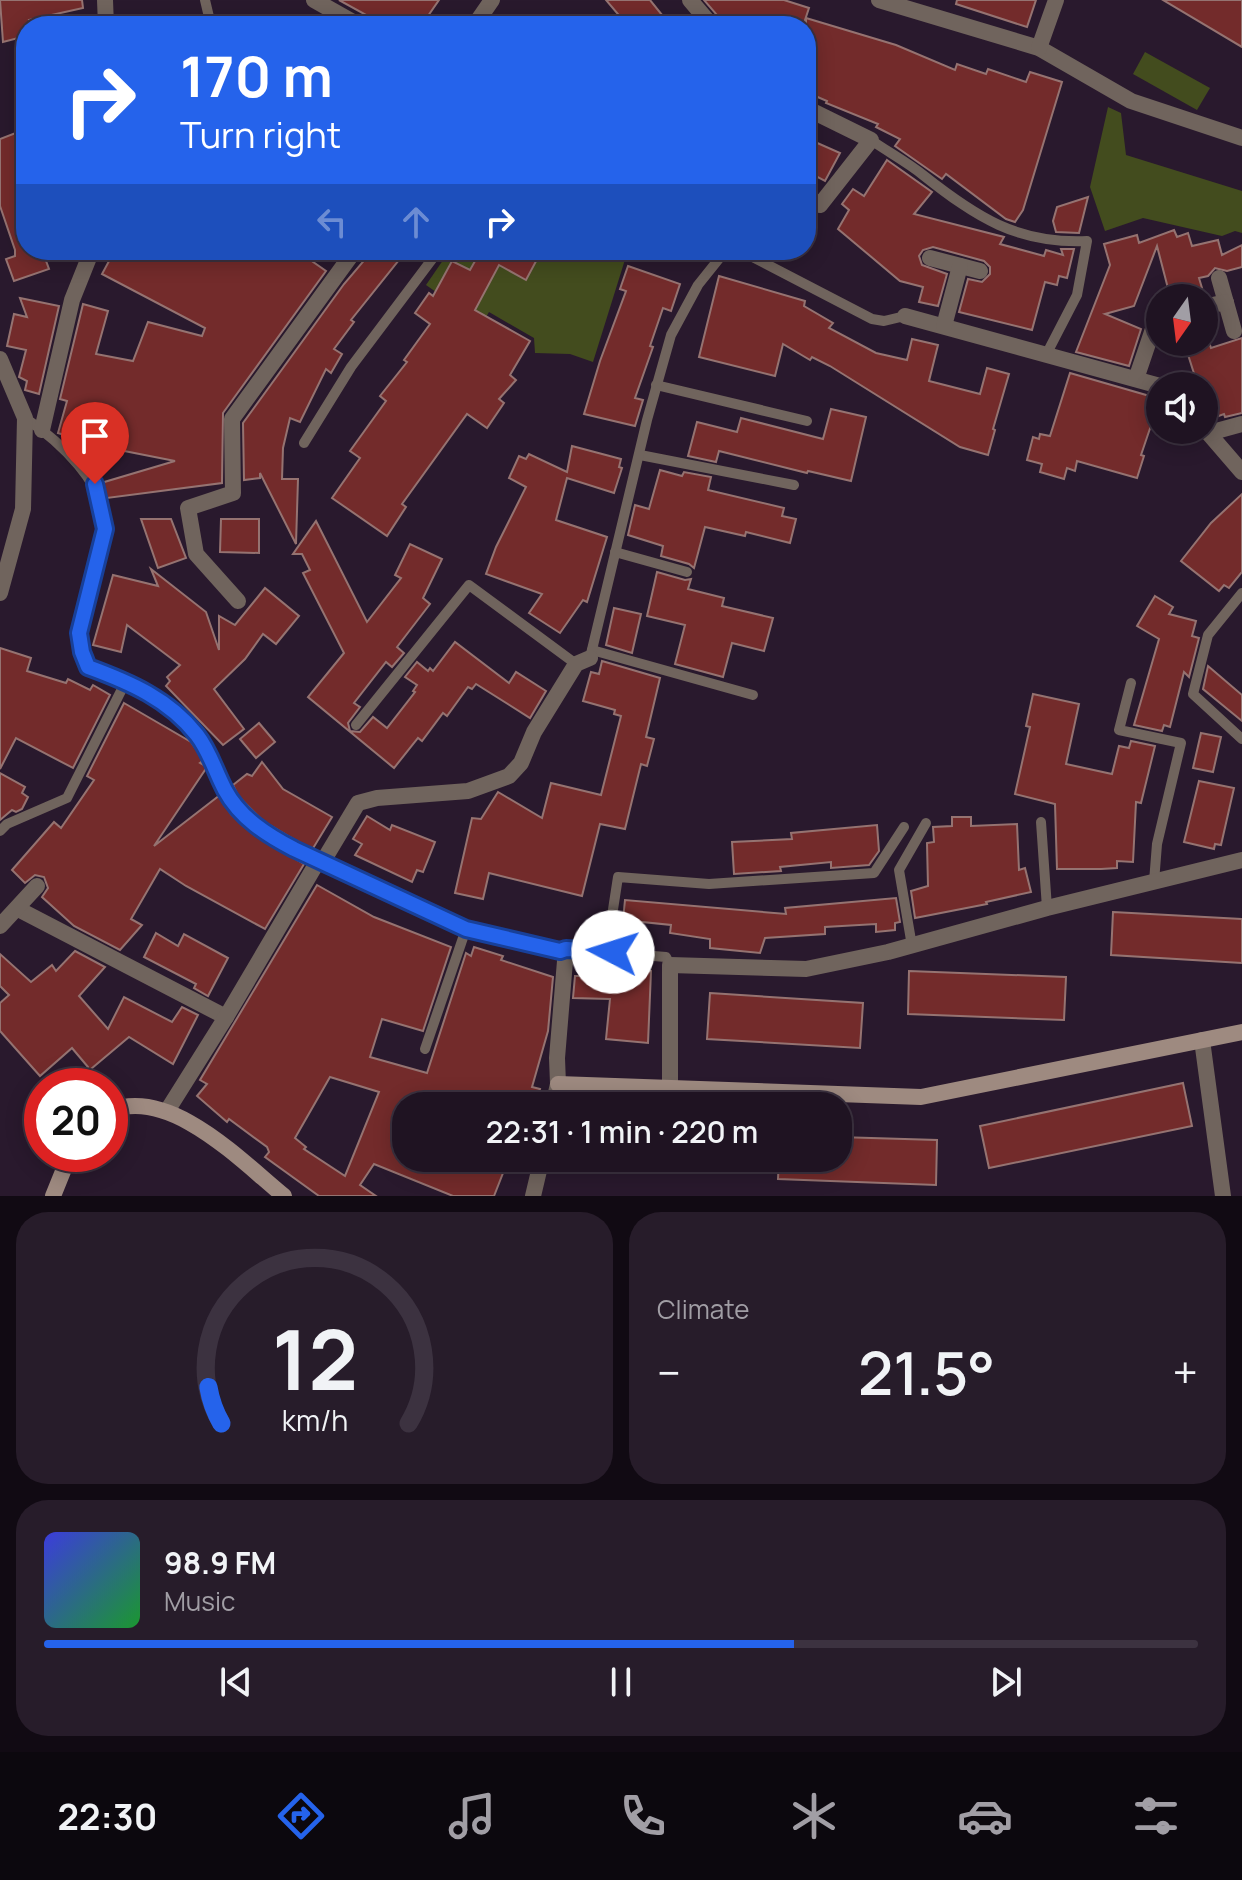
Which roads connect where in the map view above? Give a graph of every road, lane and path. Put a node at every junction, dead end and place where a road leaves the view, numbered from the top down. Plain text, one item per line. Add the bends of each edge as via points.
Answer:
1 (314, 0) edge
2 (690, 0) edge
3 (879, 0) edge
4 (1056, 0) edge
5 (901, 3) edge
6 (342, 16) edge
7 (704, 16) edge
8 (1039, 48) junction
9 (816, 113) edge
10 (1242, 138) edge
11 (871, 140) junction
12 (816, 196) edge
13 (930, 258) dead end
14 (88, 260) edge
15 (348, 260) edge
16 (431, 260) edge
17 (720, 260) edge
18 (758, 260) edge
19 (960, 266) junction
20 (980, 271) dead end
21 (1219, 278) dead end
22 (1226, 302) junction
23 (1218, 304) edge
24 (905, 316) joint
25 (944, 326) junction
26 (1234, 331) dead end
27 (1146, 350) edge
28 (1047, 353) junction
29 (0, 359) edge
30 (1136, 379) junction
31 (1146, 382) edge
32 (656, 385) junction
33 (25, 418) junction
34 (807, 421) dead end
35 (1242, 424) edge
36 (1218, 429) edge
37 (42, 430) junction
38 (304, 443) dead end
39 (1217, 444) edge
40 (640, 455) junction
41 (1242, 472) edge
42 (794, 485) dead end
43 (615, 552) junction
44 (687, 572) dead end
45 (0, 593) edge
46 (1242, 593) edge
47 (238, 601) dead end
48 (586, 658) junction
49 (126, 681) junction
50 (1131, 683) dead end
51 (753, 695) dead end
52 (356, 725) dead end
53 (1242, 739) edge
54 (1041, 822) dead end
55 (926, 823) dead end
56 (904, 827) dead end
57 (0, 831) edge
58 (1242, 860) edge
59 (318, 861) junction
60 (1154, 882) junction
61 (37, 886) dead end
62 (1047, 908) junction
63 (18, 909) junction
64 (0, 926) edge
65 (466, 929) junction
66 (912, 946) junction
67 (566, 949) junction
68 (613, 952) junction
69 (670, 965) junction
70 (226, 1017) junction
71 (1242, 1032) edge
72 (1202, 1040) junction
73 (425, 1049) dead end
74 (558, 1084) junction
75 (670, 1088) junction
76 (556, 1092) edge
77 (128, 1106) edge
78 (167, 1111) junction
79 (63, 1172) edge
80 (539, 1172) edge
81 (53, 1196) edge
82 (284, 1196) edge
83 (533, 1196) edge
84 (1223, 1196) edge

1 - 6 street
2 - 7 street
3 - 5 street
4 - 8 street
5 - 8 street
8 - 10 street via 1131,101
9 - 11 street
11 - 12 street
11 - 28 lane via 960,206 994,224 1063,242 1087,241 1077,295
13 - 19 street
14 - 37 street via 72,300
15 - 47 street via 232,419 233,493 188,508 196,554
16 - 38 lane via 351,367
17 - 32 lane via 698,285 671,335
18 - 24 lane via 872,319
19 - 20 street
19 - 25 street
21 - 22 street
22 - 23 street
22 - 26 street
24 - 25 street
25 - 28 street
27 - 30 street
28 - 30 street
29 - 33 street
30 - 31 street
32 - 34 lane
32 - 40 lane
33 - 37 lane
33 - 45 street via 23,509
35 - 36 street
37 - 49 lane via 95,484 105,529 79,633 88,667
39 - 41 street
40 - 42 lane
40 - 43 lane
43 - 44 lane
43 - 48 lane
46 - 53 lane via 1208,635 1193,694
48 - 51 lane
48 - 52 lane via 469,585
48 - 59 street via 509,776 468,791 358,803 325,858
49 - 57 lane via 67,798
49 - 59 lane via 161,701 194,731 244,816 270,837
50 - 60 lane via 1119,730 1181,743 1157,844
54 - 62 lane
55 - 66 lane via 899,870
56 - 68 lane via 874,873 709,884 618,877 610,929
58 - 60 street
59 - 65 lane
59 - 70 street
60 - 62 street
61 - 63 street
62 - 66 street
63 - 64 street
63 - 70 street
65 - 67 lane
65 - 73 lane
66 - 69 street via 806,969
67 - 68 lane
67 - 74 street
68 - 69 lane via 666,957
69 - 75 street
70 - 78 street
71 - 72 street
72 - 75 street via 921,1097
72 - 84 street
74 - 75 street
74 - 76 street
77 - 78 street
78 - 82 street via 203,1131
79 - 81 street
80 - 83 street

